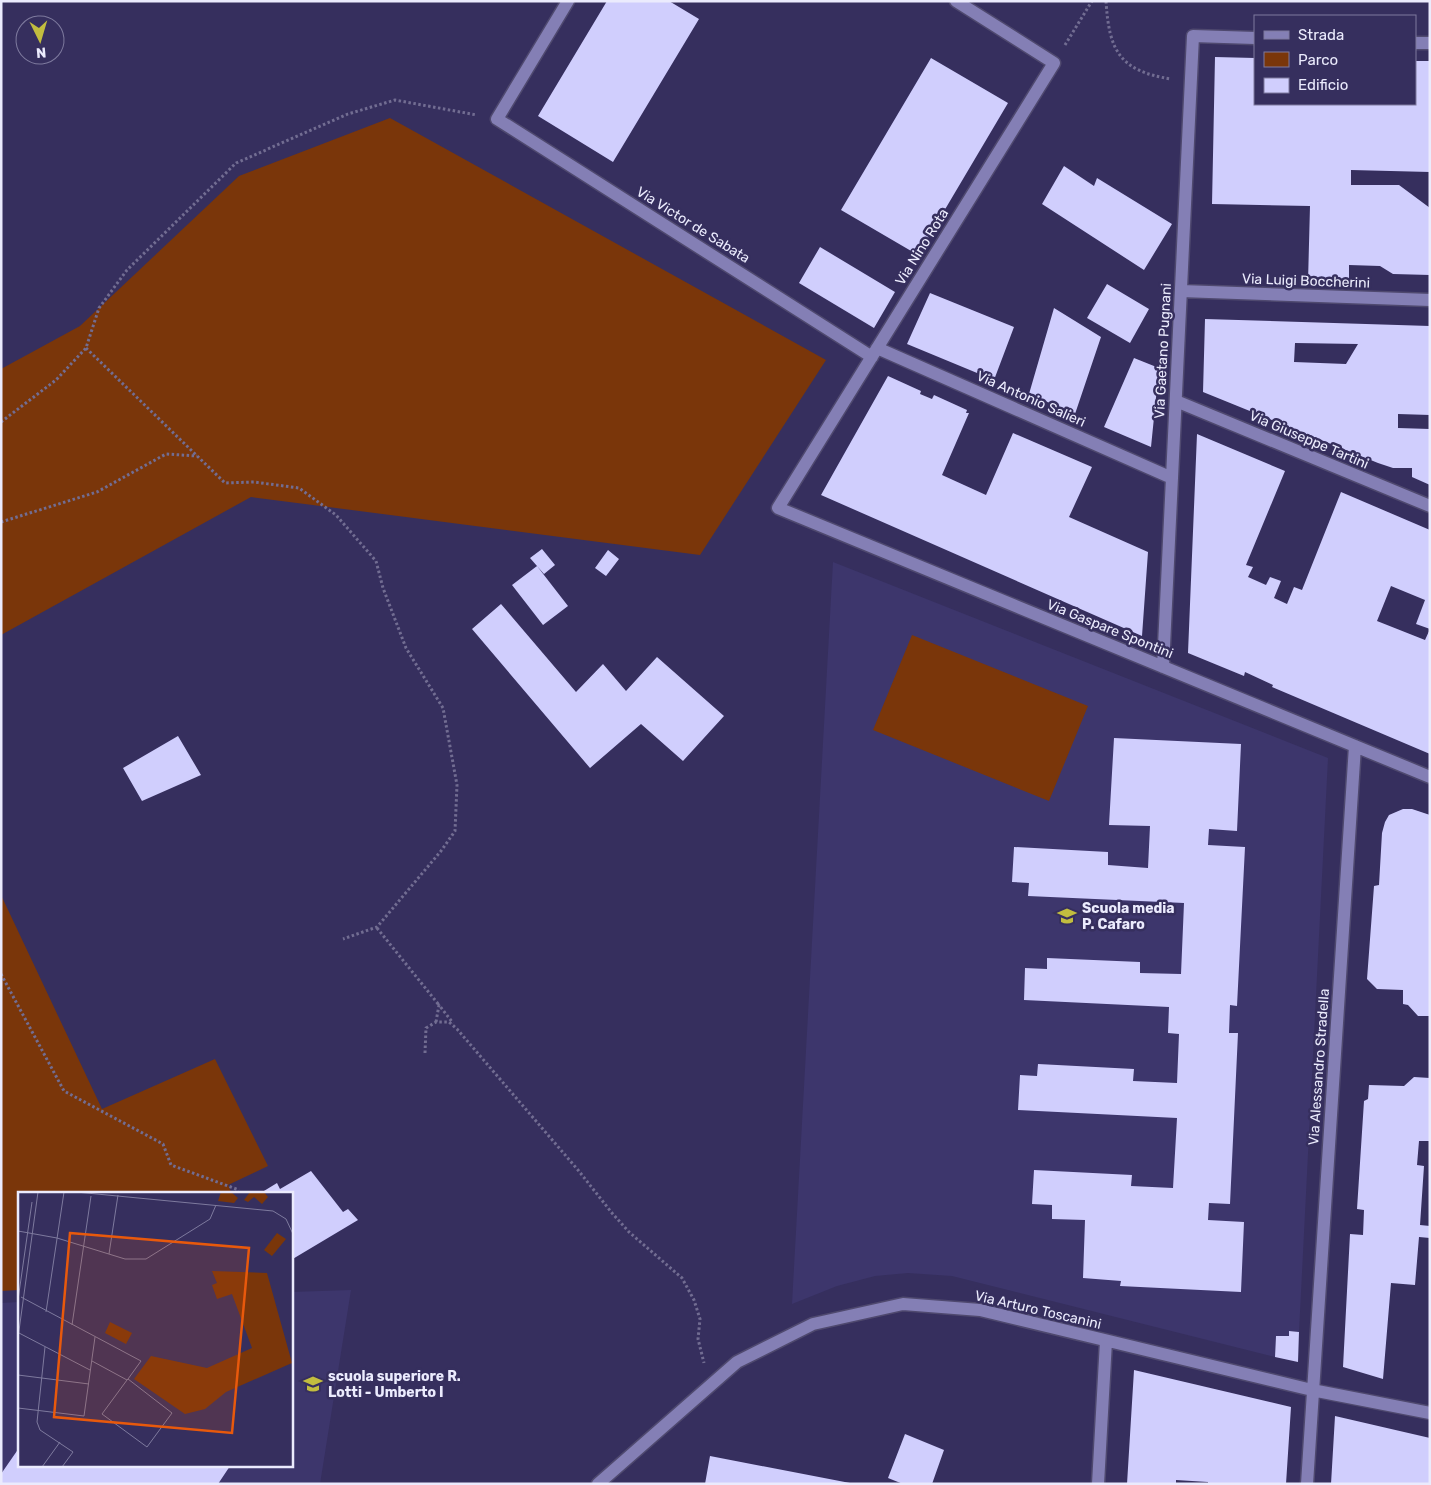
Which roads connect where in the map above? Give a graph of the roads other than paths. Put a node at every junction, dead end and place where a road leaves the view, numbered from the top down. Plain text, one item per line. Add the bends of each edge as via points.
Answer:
1 (568, 1) edge
2 (956, 1) edge
3 (1254, 38) edge
4 (1416, 43) edge
5 (1430, 43) edge
6 (1181, 291) junction
7 (1430, 300) edge
8 (875, 352) junction
9 (1176, 401) junction
10 (1172, 478) junction
11 (1430, 506) edge
12 (778, 508) joint
13 (1163, 667) junction
14 (1355, 746) junction
15 (1430, 777) edge
16 (1106, 1341) junction
17 (1312, 1390) junction
18 (1430, 1412) edge
19 (598, 1484) edge
20 (1098, 1484) edge
21 (1307, 1484) edge

1 - 8 street, Via Victor de Sabata via 498,119
2 - 8 street, Via Nino Rota via 1054,63
3 - 6 street, Via Gaetano Pugnani via 1193,36
4 - 5 street
6 - 7 street, Via Luigi Boccherini
6 - 9 street, Via Gaetano Pugnani
8 - 10 street, Via Antonio Salieri
8 - 12 street, Via Nino Rota
9 - 10 street, Via Gaetano Pugnani
9 - 11 street, Via Giuseppe Tartini
10 - 13 street, Via Gaetano Pugnani
12 - 13 street, Via Gaspare Spontini
13 - 14 street, Via Gaspare Spontini
14 - 15 street, Via Gaspare Spontini
14 - 17 street, Via Alessandro Stradella
16 - 17 street, Via Arturo Toscanini
16 - 19 street, Via Arturo Toscanini via 980,1310 903,1304 813,1324 737,1362
16 - 20 street
17 - 18 street, Via Arturo Toscanini
17 - 21 street, Via Alessandro Stradella

